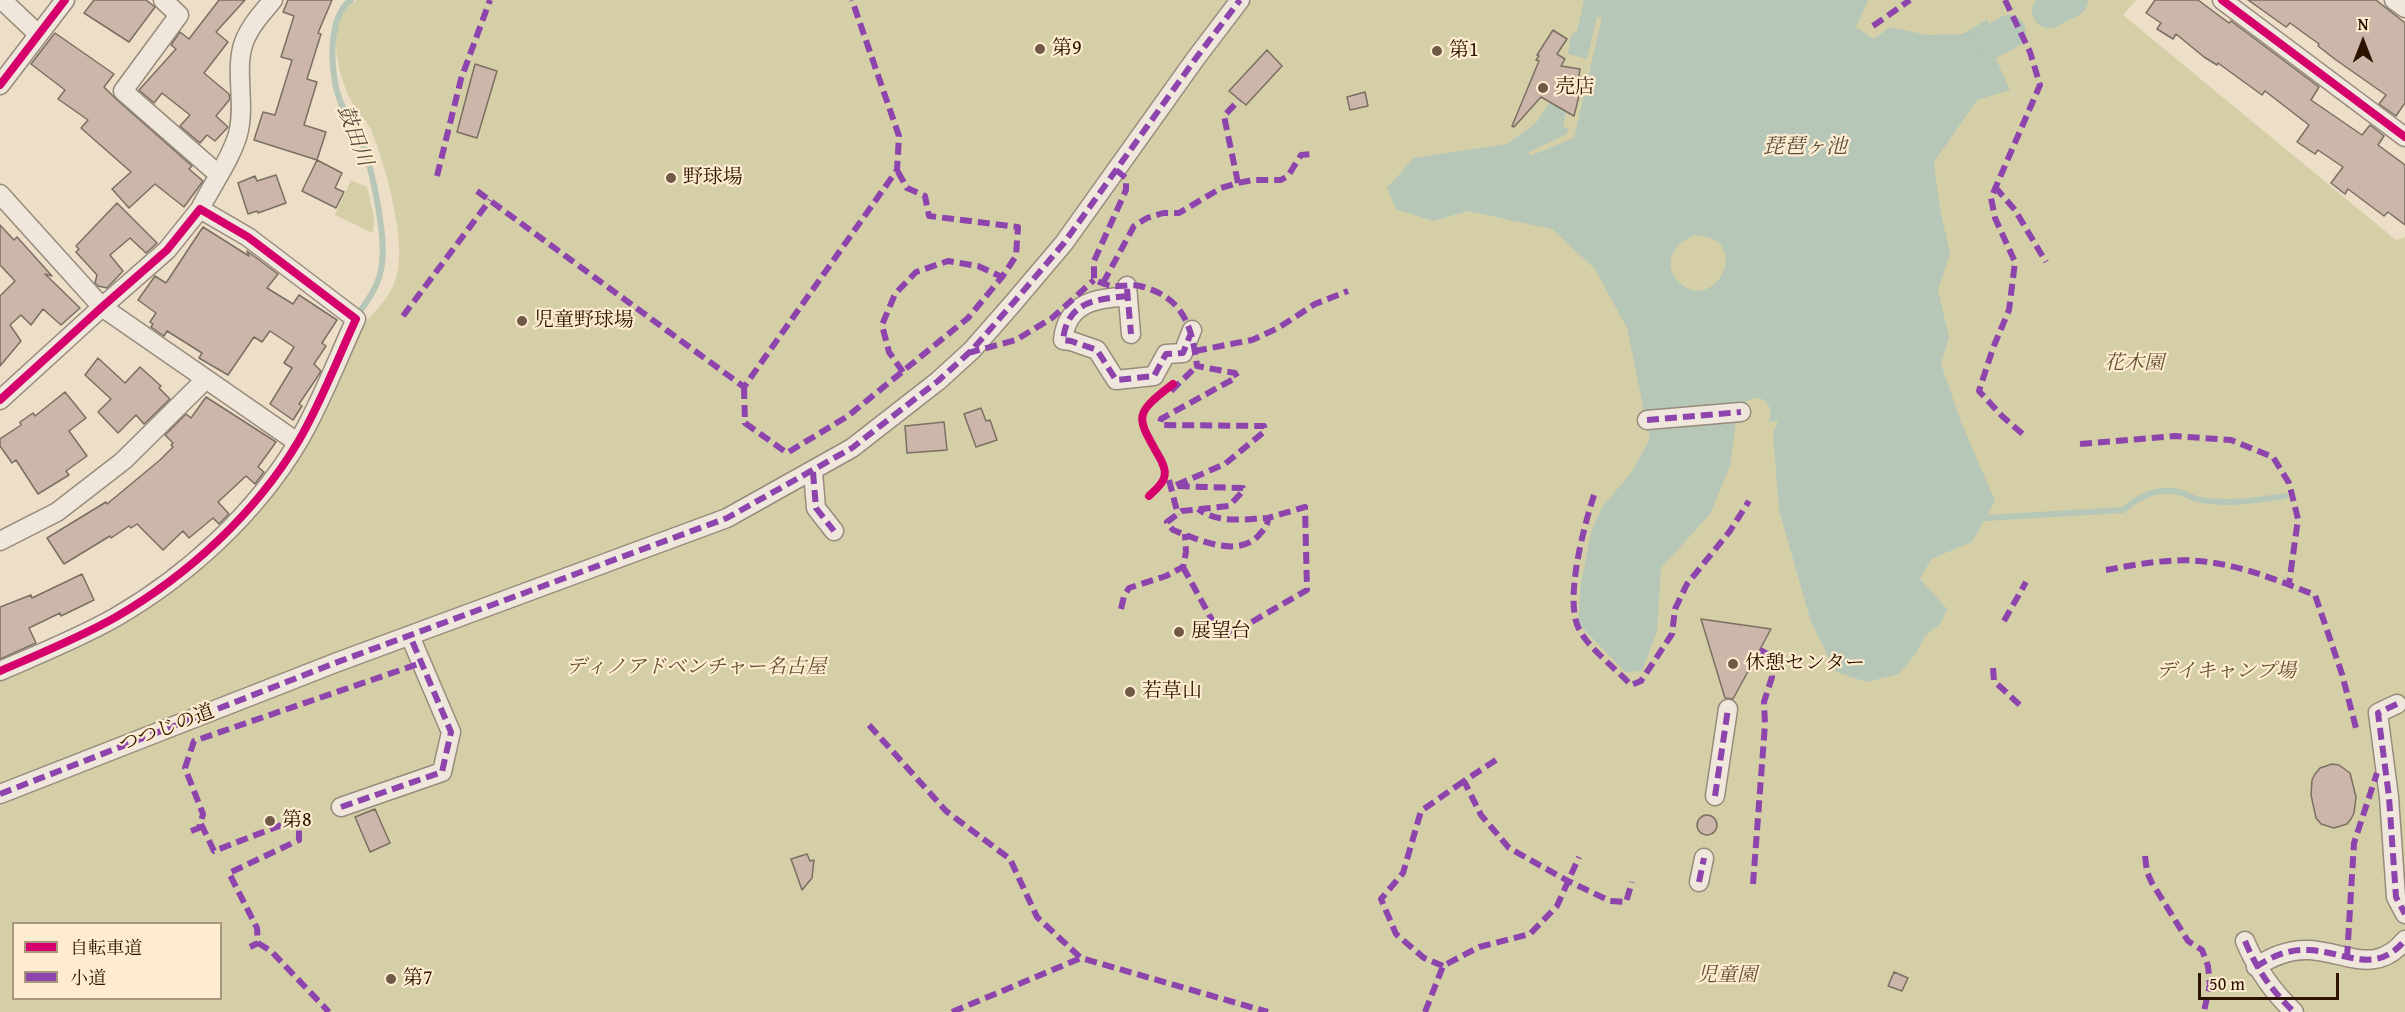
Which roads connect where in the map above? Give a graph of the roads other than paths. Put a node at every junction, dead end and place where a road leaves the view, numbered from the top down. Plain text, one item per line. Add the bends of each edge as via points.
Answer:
1 (2, 0) edge
2 (65, 0) edge
3 (163, 0) edge
4 (273, 0) edge
5 (1240, 0) edge
6 (2222, 0) edge
7 (2394, 0) edge
8 (2405, 8) edge
9 (38, 34) junction
10 (0, 85) edge
11 (2405, 137) edge
12 (218, 174) junction
13 (0, 194) edge
14 (200, 209) junction
15 (102, 307) junction
16 (1192, 330) dead end
17 (1131, 334) dead end
18 (206, 379) junction
19 (0, 400) edge
20 (1742, 412) dead end
21 (1647, 420) dead end
22 (297, 442) junction
23 (813, 472) junction
24 (834, 531) dead end
25 (0, 541) edge
26 (410, 636) junction
27 (0, 671) edge
28 (2397, 704) dead end
29 (1728, 708) dead end
30 (0, 794) edge
31 (1715, 796) dead end
32 (341, 807) dead end
33 (1704, 858) dead end
34 (1699, 882) dead end
35 (2405, 914) edge
36 (2405, 940) edge
37 (2245, 941) dead end
38 (2256, 967) junction
39 (2294, 1012) edge

1 - 9 street
2 - 9 street
3 - 12 street via 179,15 123,91
4 - 12 street via 243,43 238,135
5 - 23 street, つつじの道 via 1064,243 986,334 938,381 852,448
6 - 11 street
7 - 8 street
9 - 10 street
12 - 14 street
13 - 15 street
14 - 15 street via 167,250
14 - 22 street via 248,237 356,319
15 - 18 street
15 - 19 street
16 - 17 street via 1183,353 1166,354 1154,376 1116,380 1097,350 1063,340 1064,325 1076,311 1093,300 1128,291
18 - 22 street
18 - 25 street via 123,461 57,512
20 - 21 street
22 - 27 street via 256,501 197,560 116,617
23 - 24 street via 816,508
23 - 26 street, つつじの道 via 727,518
26 - 30 street, つつじの道
26 - 32 street via 451,732 442,772
28 - 35 street via 2378,713 2389,796 2394,885
29 - 31 street
33 - 34 street
36 - 38 street via 2379,959 2288,951
37 - 38 street
38 - 39 street via 2273,992

